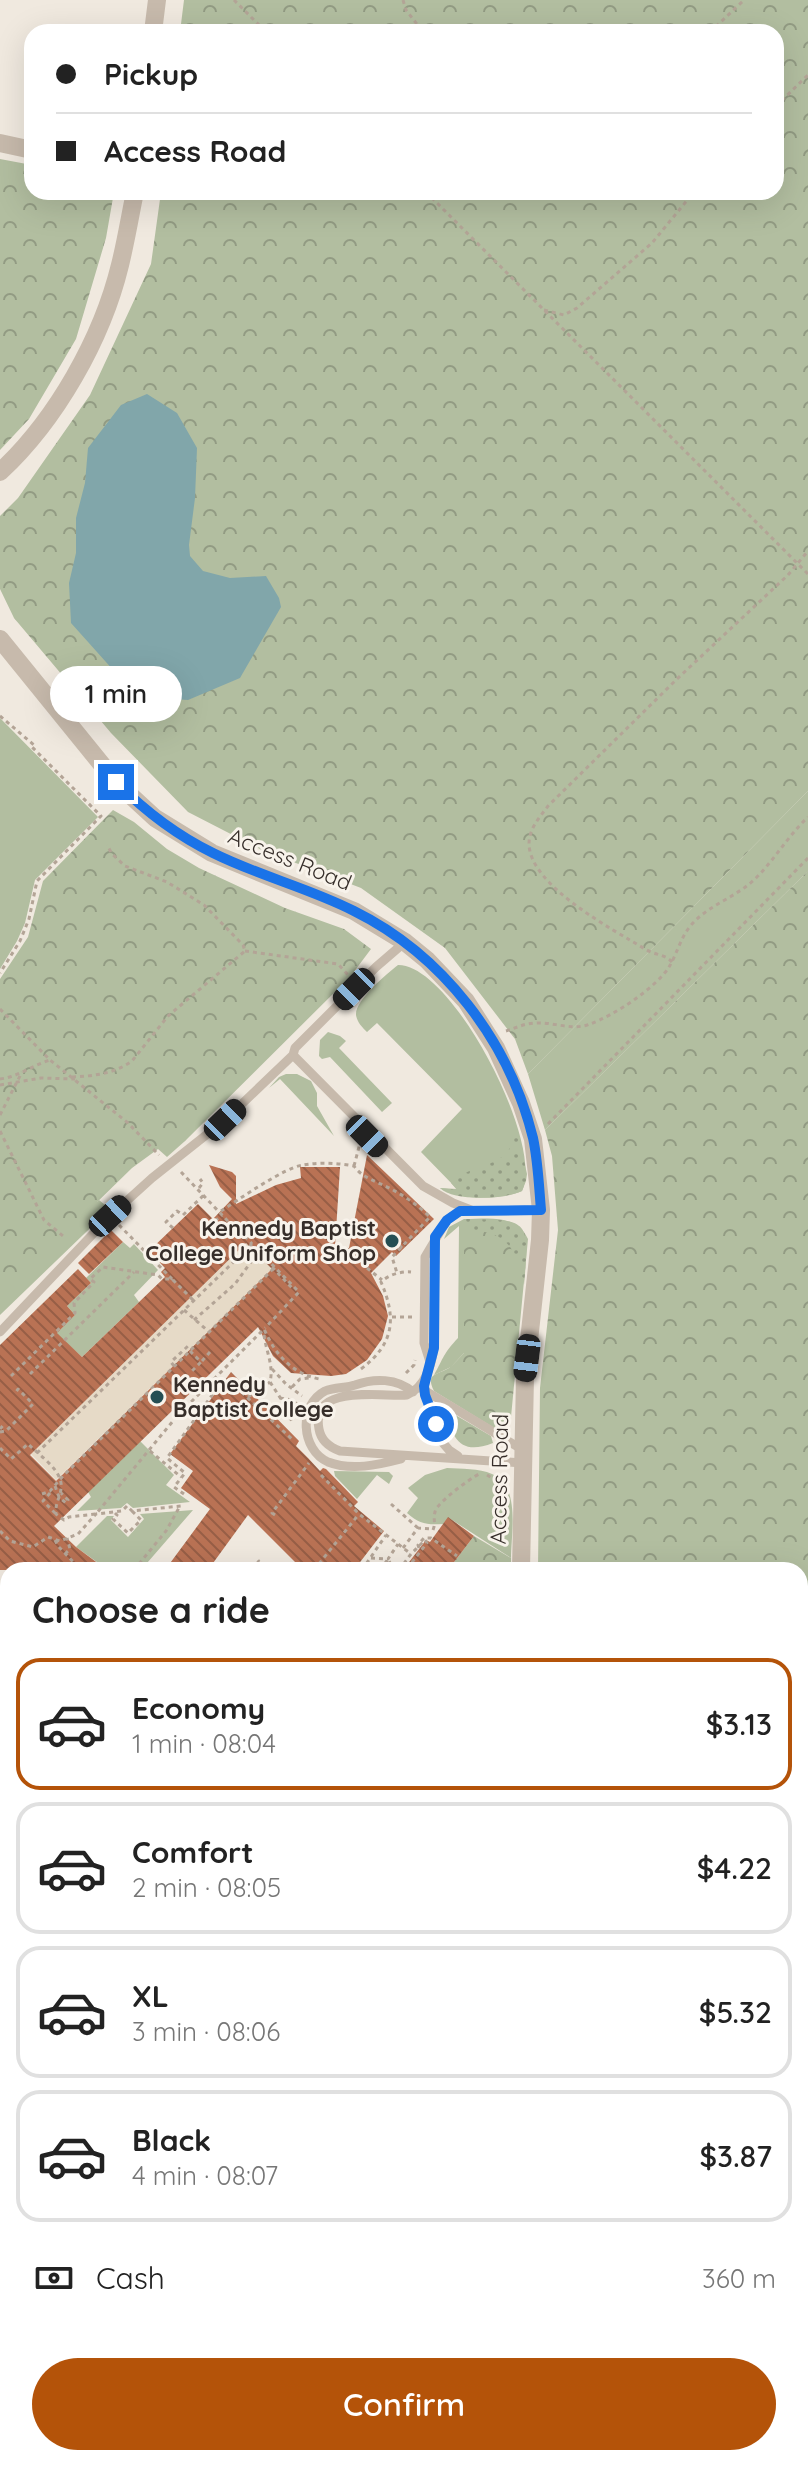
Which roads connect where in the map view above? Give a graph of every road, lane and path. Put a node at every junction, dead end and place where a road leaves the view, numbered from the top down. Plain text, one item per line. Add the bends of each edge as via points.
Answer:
1 (157, 0) edge
2 (234, 0) edge
3 (403, 0) edge
4 (744, 0) edge
5 (154, 24) edge
6 (258, 24) edge
7 (417, 24) edge
8 (718, 24) edge
9 (808, 75) edge
10 (784, 98) edge
11 (0, 143) edge
12 (24, 148) edge
13 (133, 200) edge
14 (434, 200) edge
15 (687, 200) edge
16 (543, 309) junction
17 (0, 472) edge
18 (808, 551) edge
19 (797, 563) junction
20 (808, 574) edge
21 (0, 639) edge
22 (0, 716) edge
23 (808, 817) edge
24 (107, 845) dead end
25 (808, 858) edge
26 (405, 942) junction
27 (245, 951) junction
28 (672, 962) junction
29 (338, 964) dead end
30 (0, 973) edge
31 (0, 1009) edge
32 (507, 1042) dead end
33 (293, 1055) junction
34 (50, 1060) junction
35 (22, 1072) junction
36 (74, 1078) junction
37 (0, 1079) edge
38 (17, 1081) junction
39 (0, 1085) edge
40 (0, 1115) edge
41 (0, 1131) edge
42 (541, 1131) dead end
43 (362, 1140) dead end
44 (170, 1164) junction
45 (354, 1166) junction
46 (181, 1172) dead end
47 (200, 1179) dead end
48 (198, 1189) junction
49 (204, 1195) junction
50 (471, 1210) junction
51 (541, 1210) junction
52 (221, 1213) junction
53 (110, 1216) junction
54 (215, 1221) dead end
55 (173, 1228) dead end
56 (63, 1236) dead end
57 (246, 1236) junction
58 (394, 1240) dead end
59 (252, 1244) junction
60 (402, 1248) junction
61 (259, 1251) junction
62 (367, 1268) dead end
63 (274, 1270) junction
64 (134, 1272) junction
65 (173, 1278) junction
66 (382, 1280) junction
67 (294, 1290) dead end
68 (193, 1300) junction
69 (288, 1308) dead end
70 (184, 1310) junction
71 (417, 1316) dead end
72 (391, 1317) junction
73 (194, 1320) junction
74 (264, 1329) junction
75 (208, 1331) dead end
76 (0, 1332) edge
77 (210, 1352) dead end
78 (201, 1362) junction
79 (174, 1363) junction
80 (272, 1369) junction
81 (191, 1372) dead end
82 (357, 1372) dead end
83 (30, 1374) dead end
84 (11, 1376) dead end
85 (313, 1378) junction
86 (328, 1379) dead end
87 (270, 1382) junction
88 (420, 1387) junction
89 (291, 1388) junction
90 (16, 1392) dead end
91 (296, 1392) dead end
92 (210, 1397) junction
93 (248, 1397) junction
94 (280, 1398) junction
95 (215, 1400) dead end
96 (291, 1400) dead end
97 (285, 1407) dead end
98 (5, 1423) dead end
99 (0, 1430) edge
100 (183, 1433) junction
101 (188, 1438) dead end
102 (298, 1445) dead end
103 (0, 1448) edge
104 (150, 1451) junction
105 (37, 1453) junction
106 (523, 1457) junction
107 (465, 1458) junction
108 (11, 1459) junction
109 (16, 1465) dead end
110 (50, 1466) junction
111 (313, 1467) dead end
112 (47, 1470) dead end
113 (320, 1474) dead end
114 (181, 1477) junction
115 (61, 1482) junction
116 (55, 1486) junction
117 (335, 1490) junction
118 (42, 1494) dead end
119 (184, 1494) dead end
120 (331, 1494) dead end
121 (60, 1495) junction
122 (65, 1500) dead end
123 (507, 1500) dead end
124 (391, 1504) dead end
125 (132, 1511) junction
126 (115, 1512) junction
127 (56, 1514) junction
128 (96, 1514) junction
129 (359, 1514) junction
130 (275, 1515) dead end
131 (418, 1528) junction
132 (436, 1529) junction
133 (0, 1531) edge
134 (386, 1535) junction
135 (67, 1538) junction
136 (431, 1538) junction
137 (55, 1540) junction
138 (426, 1542) dead end
139 (398, 1544) junction
140 (403, 1548) junction
141 (420, 1548) junction
142 (65, 1554) junction
143 (411, 1554) junction
144 (457, 1556) dead end
145 (371, 1558) junction
146 (388, 1559) junction
147 (73, 1562) edge
148 (141, 1562) edge
149 (320, 1562) edge
150 (368, 1562) edge
151 (386, 1562) edge
152 (390, 1562) edge
153 (404, 1562) edge
154 (411, 1562) edge
155 (521, 1562) edge

1 - 5 street
2 - 6 path
3 - 7 path
4 - 8 path
9 - 10 path
11 - 12 street
13 - 17 street via 109,300 74,378
14 - 16 path
15 - 16 path via 652,243 577,308 564,315
16 - 19 path
18 - 19 path
19 - 20 path
19 - 28 path via 548,806 530,835 532,859 558,893
21 - 26 street, Access Road via 116,782 155,818 212,853 354,911
22 - 30 path via 101,816 37,881 29,919
23 - 28 path via 756,878 688,927
24 - 27 path via 125,866 167,882 204,905
25 - 42 path
26 - 33 lane
26 - 51 street, Access Road via 466,1001 496,1048 533,1139
27 - 29 path
27 - 36 path via 168,1016 124,1067
28 - 32 path via 639,997 590,1024 526,1024 502,1031
31 - 34 path
33 - 44 lane
33 - 50 lane via 419,1182
34 - 35 path
34 - 36 path
35 - 37 path
35 - 38 path
36 - 38 path
36 - 44 path
38 - 39 path
38 - 40 path
41 - 56 path via 44,1220
43 - 45 path
44 - 53 lane
45 - 52 path via 328,1162 297,1167
45 - 60 path via 430,1217
46 - 48 path
47 - 48 path
48 - 49 path
49 - 52 path
49 - 55 path via 183,1215 177,1211 166,1222
50 - 51 lane
50 - 88 lane via 451,1216 425,1257 424,1343 431,1366
51 - 106 street, Access Road
52 - 54 path
52 - 57 path
53 - 65 path
53 - 76 lane
57 - 59 path
57 - 63 path
58 - 60 path
59 - 61 path
59 - 68 path
60 - 66 path via 392,1257 397,1273
61 - 73 path via 235,1284
61 - 74 path via 299,1292
62 - 66 path
63 - 67 path
63 - 69 path via 299,1294
63 - 79 path
64 - 65 path
64 - 83 path
64 - 84 path via 103,1267 73,1302 75,1313
65 - 68 path
66 - 72 path
68 - 70 path
70 - 73 path
70 - 105 path
71 - 72 path
72 - 82 path via 387,1340
73 - 75 path
74 - 80 path
74 - 85 path via 280,1356
74 - 104 path via 178,1415
77 - 78 path
78 - 79 path via 188,1346
78 - 81 path
79 - 116 path
80 - 87 path
80 - 89 path
85 - 86 path
85 - 89 path via 300,1379
87 - 93 path
87 - 94 path
88 - 106 lane
88 - 107 lane via 443,1443
88 - 107 lane via 375,1381 326,1391 313,1402 306,1425 309,1442 334,1464
89 - 91 path
90 - 99 path via 33,1404 6,1431
92 - 93 path via 220,1384
92 - 95 path
92 - 100 path
93 - 102 path
94 - 96 path
94 - 97 path
98 - 99 path
100 - 101 path
100 - 114 path via 167,1458 185,1473
103 - 108 path
104 - 114 path
104 - 128 path
105 - 108 path via 28,1444
105 - 110 path
106 - 107 lane
106 - 155 street, Access Road
108 - 109 path
110 - 112 path
110 - 115 path
111 - 130 path via 314,1457
113 - 117 path
114 - 119 path via 174,1487
115 - 121 path
115 - 127 path via 43,1501
116 - 118 path
116 - 121 path
117 - 120 path
117 - 129 path
121 - 122 path
121 - 127 path
123 - 132 path via 493,1477 476,1475 437,1506
124 - 131 path
125 - 126 path via 127,1506
125 - 126 path via 141,1520 128,1533 113,1519
125 - 148 path via 180,1506
126 - 128 path
127 - 128 path via 64,1520
128 - 135 path
129 - 134 path
129 - 149 path
131 - 132 path
131 - 140 path
132 - 136 path
133 - 137 path via 11,1543 33,1547 48,1537
134 - 139 path
134 - 145 path
135 - 137 path
135 - 142 path via 70,1549
136 - 141 path via 424,1538
136 - 144 path
137 - 142 path
138 - 141 path
139 - 140 path
139 - 146 path
140 - 143 path
141 - 143 path
141 - 154 path
142 - 147 path
143 - 153 path
145 - 146 path
145 - 150 path
146 - 151 path
146 - 152 path

